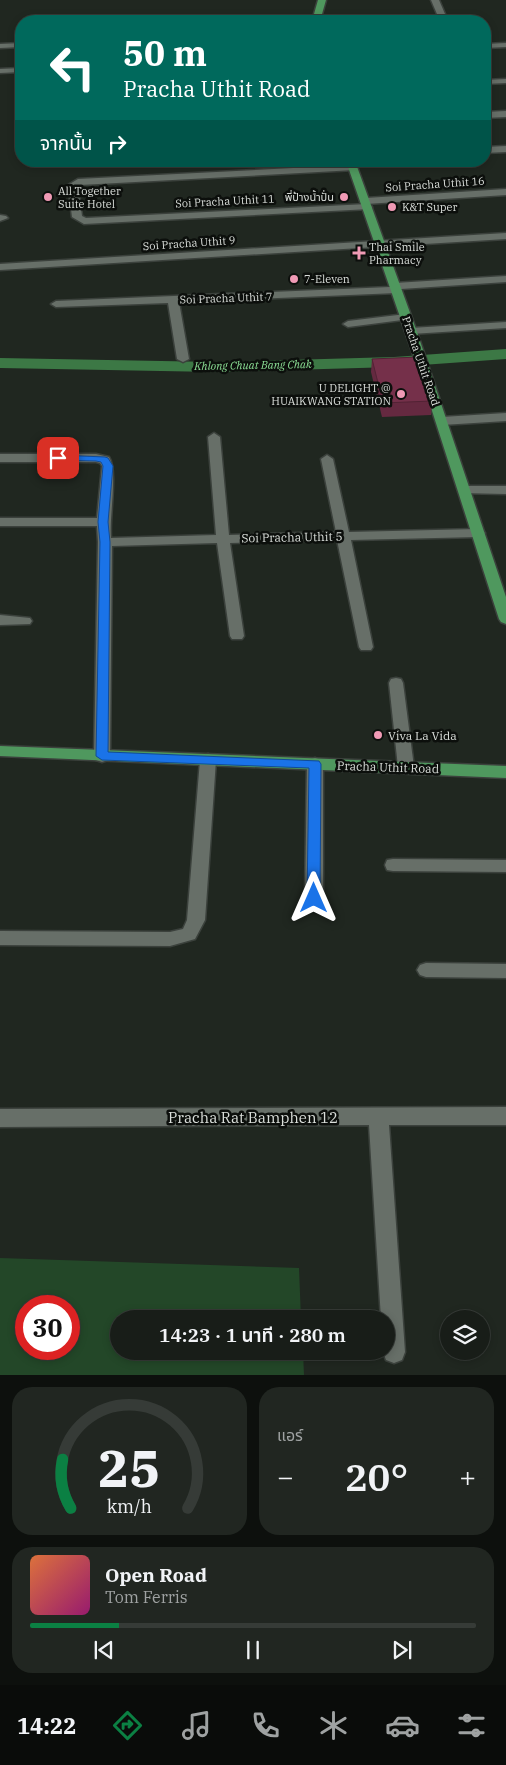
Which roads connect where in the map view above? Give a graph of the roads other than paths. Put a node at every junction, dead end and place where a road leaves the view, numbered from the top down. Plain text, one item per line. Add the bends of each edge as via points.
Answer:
1 (322, 0) edge
2 (434, 0) edge
3 (318, 15) edge
4 (441, 15) edge
5 (15, 45) edge
6 (506, 45) edge
7 (0, 46) edge
8 (491, 46) edge
9 (15, 70) edge
10 (0, 71) edge
11 (506, 81) edge
12 (491, 82) edge
13 (506, 114) edge
14 (491, 115) edge
15 (506, 149) edge
16 (491, 150) edge
17 (306, 167) edge
18 (352, 167) edge
19 (506, 192) edge
20 (367, 204) junction
21 (506, 236) edge
22 (380, 244) junction
23 (0, 268) edge
24 (506, 279) edge
25 (396, 288) junction
26 (172, 300) junction
27 (56, 304) dead end
28 (406, 316) junction
29 (348, 324) dead end
30 (506, 325) edge
31 (411, 331) junction
32 (183, 359) dead end
33 (506, 417) edge
34 (442, 421) junction
35 (214, 437) dead end
36 (0, 458) edge
37 (327, 459) dead end
38 (465, 490) junction
39 (506, 490) edge
40 (0, 522) edge
41 (103, 522) junction
42 (478, 533) junction
43 (344, 536) junction
44 (223, 538) junction
45 (105, 542) junction
46 (506, 619) edge
47 (0, 620) edge
48 (25, 621) dead end
49 (238, 636) dead end
50 (366, 648) dead end
51 (396, 683) dead end
52 (0, 752) edge
53 (102, 756) junction
54 (208, 760) junction
55 (315, 764) junction
56 (406, 767) junction
57 (506, 772) edge
58 (393, 865) dead end
59 (506, 866) edge
60 (314, 898) dead end
61 (0, 938) edge
62 (426, 970) dead end
63 (506, 971) edge
64 (378, 1116) junction
65 (506, 1116) edge
66 (0, 1118) edge
67 (391, 1310) edge

1 - 3 main road
2 - 4 street
5 - 7 street
6 - 8 street
9 - 10 street
11 - 12 street
13 - 14 street
15 - 16 street
17 - 20 street, Soi Pracha Uthit 11 via 78,182 73,185 77,217 84,220
18 - 20 main road, Pracha Uthit Road
19 - 20 street, Soi Pracha Uthit 16
20 - 22 main road, Pracha Uthit Road
21 - 22 street, Soi Pracha Uthit 9
22 - 23 street, Soi Pracha Uthit 9
22 - 25 main road, Pracha Uthit Road
24 - 25 street, Soi Pracha Uthit 7
25 - 26 street, Soi Pracha Uthit 7
25 - 28 main road, Pracha Uthit Road
26 - 27 street, Soi Pracha Uthit 7
26 - 32 street
28 - 29 street
28 - 31 main road, Pracha Uthit Road
30 - 31 street
31 - 34 main road, Pracha Uthit Road
33 - 34 street
34 - 38 main road, Pracha Uthit Road
35 - 44 street
36 - 41 street via 105,460 108,466
37 - 43 street
38 - 39 street
38 - 42 main road, Pracha Uthit Road
40 - 41 street
41 - 45 street
42 - 43 street, Soi Pracha Uthit 5
42 - 46 main road, Pracha Uthit Road
43 - 44 street, Soi Pracha Uthit 5
43 - 50 street
44 - 45 street, Soi Pracha Uthit 5
44 - 49 street
45 - 53 street
47 - 48 street
51 - 56 street
52 - 53 main road, Pracha Uthit Road
53 - 54 main road, Pracha Uthit Road
54 - 55 main road, Pracha Uthit Road
54 - 61 street via 196,920 189,934 170,939
55 - 56 main road, Pracha Uthit Road
55 - 60 street
56 - 57 main road, Pracha Uthit Road
58 - 59 street
62 - 63 street
64 - 65 street, Pracha Rat Bamphen 12
64 - 66 street, Pracha Rat Bamphen 12
64 - 67 street

